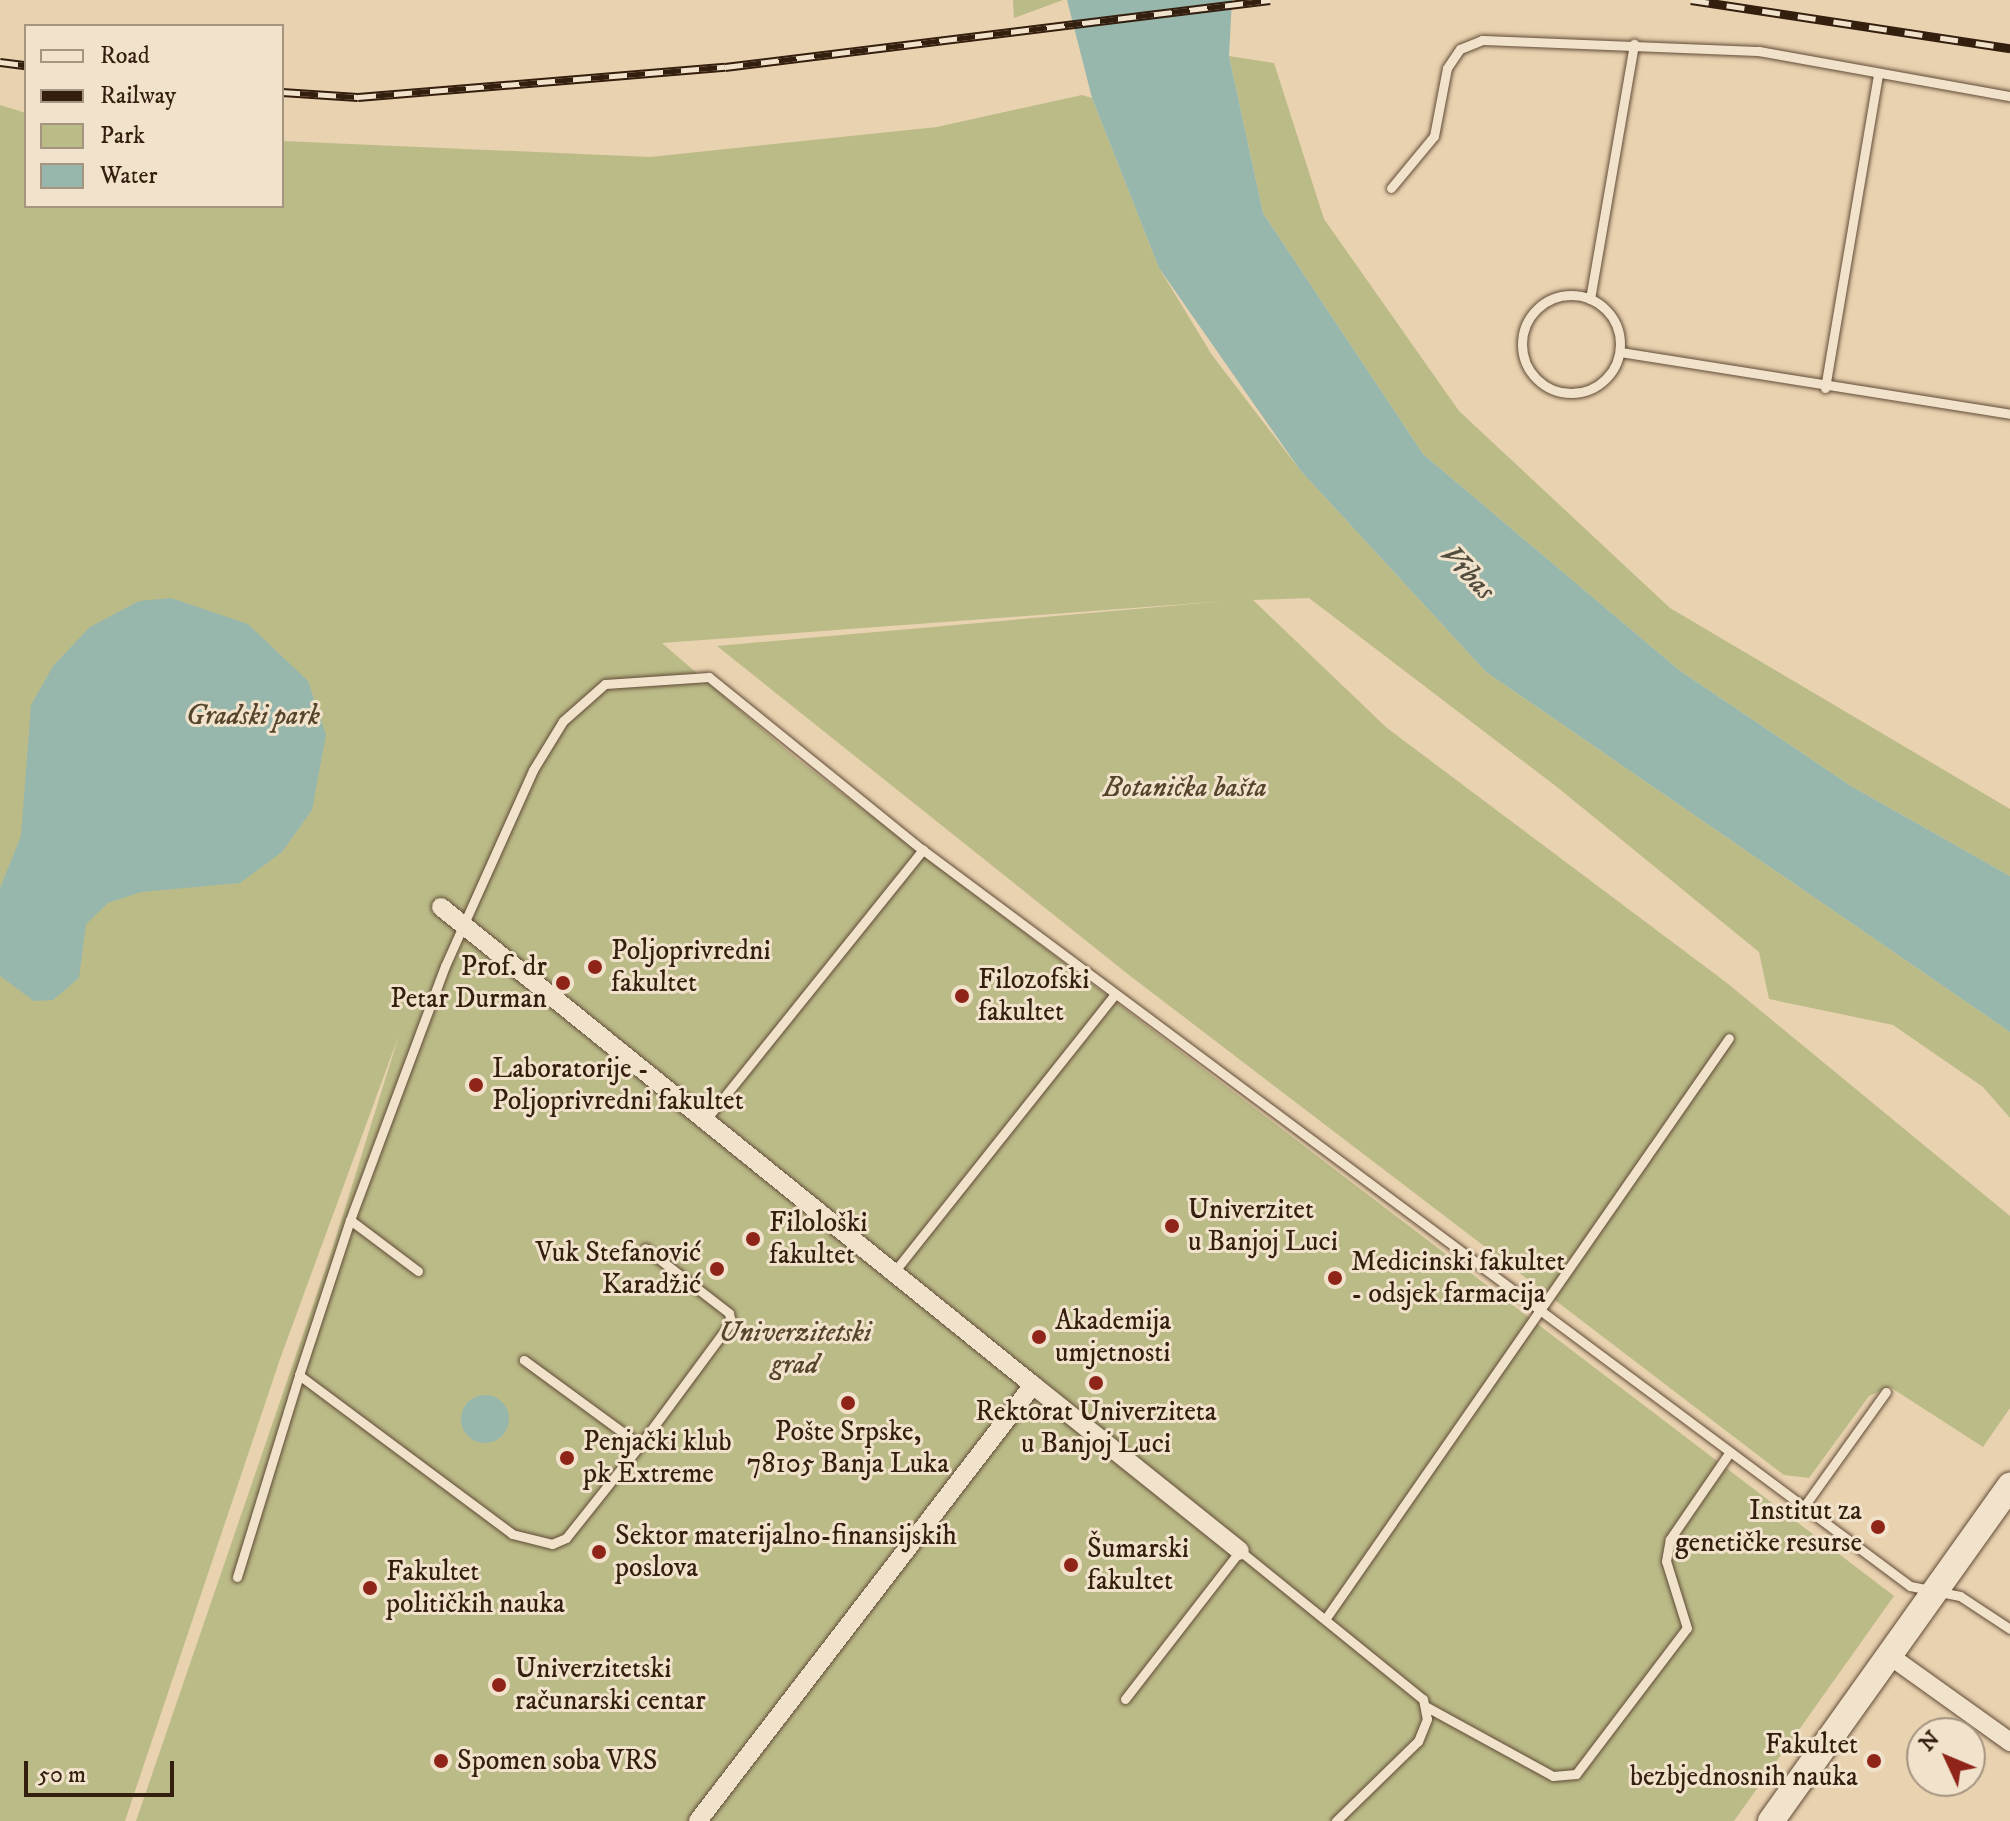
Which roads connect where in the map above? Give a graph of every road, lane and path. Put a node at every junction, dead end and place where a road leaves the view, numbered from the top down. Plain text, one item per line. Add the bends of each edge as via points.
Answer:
1 (1634, 44) junction
2 (1878, 73) junction
3 (2010, 96) edge
4 (1391, 188) dead end
5 (1590, 299) junction
6 (1620, 352) junction
7 (1825, 388) junction
8 (2010, 414) edge
9 (923, 850) junction
10 (441, 907) dead end
11 (464, 925) junction
12 (1115, 994) junction
13 (1729, 1038) dead end
14 (708, 1117) junction
15 (350, 1220) junction
16 (645, 1248) dead end
17 (418, 1271) dead end
18 (894, 1272) junction
19 (1538, 1309) junction
20 (524, 1360) dead end
21 (299, 1375) junction
22 (1033, 1385) junction
23 (1886, 1392) dead end
24 (640, 1445) junction
25 (1729, 1453) junction
26 (2010, 1486) edge
27 (1805, 1505) junction
28 (1240, 1551) junction
29 (237, 1577) dead end
30 (1933, 1594) junction
31 (1326, 1618) junction
32 (2010, 1629) edge
33 (1890, 1656) junction
34 (1125, 1699) dead end
35 (1425, 1706) junction
36 (2010, 1742) edge
37 (698, 1821) edge
38 (1336, 1821) edge
39 (1771, 1821) edge

1 - 2 lane via 1759,51
1 - 4 lane via 1482,40 1460,49 1447,68 1434,136
1 - 5 lane
2 - 3 lane
2 - 7 lane
5 - 6 lane via 1614,320
5 - 6 lane via 1557,297 1531,315 1521,345 1532,375 1575,394 1604,380
6 - 7 lane
7 - 8 lane
9 - 11 lane via 709,677 625,679 589,695 563,721 533,770
9 - 12 lane
9 - 14 lane
10 - 11 street
11 - 14 street
11 - 15 lane
12 - 18 lane
12 - 19 lane
13 - 19 lane
14 - 18 street
15 - 17 lane
15 - 21 lane
16 - 24 lane via 731,1322
18 - 22 street
19 - 25 lane
19 - 31 lane
20 - 24 lane
21 - 24 lane via 500,1526 534,1543 566,1538
21 - 29 lane
22 - 28 street
22 - 37 street
23 - 27 lane
25 - 27 lane
25 - 35 lane via 1670,1539 1666,1561 1687,1628 1576,1774 1553,1776
26 - 30 street
27 - 30 lane via 1910,1586
28 - 31 lane
28 - 34 lane
30 - 32 lane via 1960,1596
30 - 33 street
31 - 35 lane via 1405,1680
33 - 36 street
33 - 39 street
35 - 38 lane via 1418,1741

